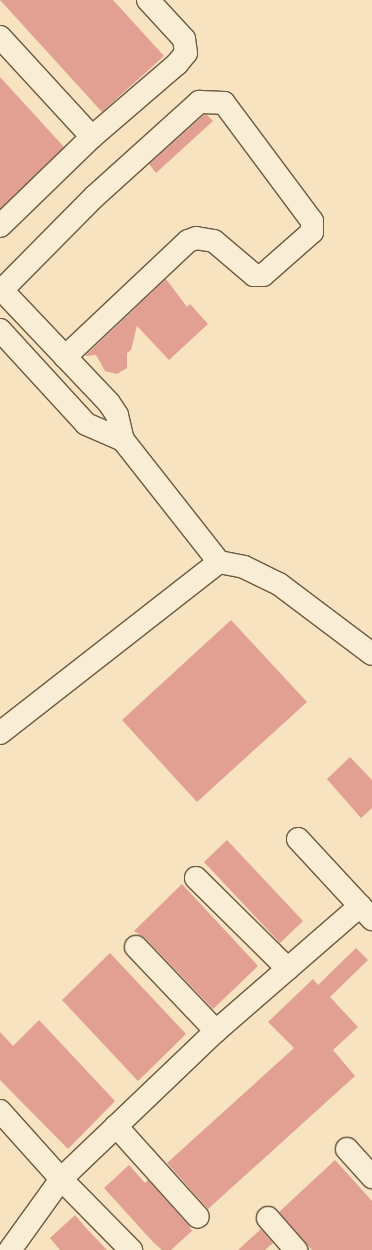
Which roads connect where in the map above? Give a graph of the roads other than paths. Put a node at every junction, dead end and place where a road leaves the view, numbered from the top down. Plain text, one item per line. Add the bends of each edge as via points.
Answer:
1 (148, 0) edge
2 (0, 37) edge
3 (92, 137) junction
4 (2, 220) edge
5 (1, 290) edge
6 (0, 330) edge
7 (65, 357) junction
8 (123, 440) junction
9 (219, 562) junction
10 (372, 654) edge
11 (0, 733) edge
12 (298, 839) dead end
13 (196, 878) dead end
14 (366, 912) edge
15 (136, 947) dead end
16 (288, 969) junction
17 (216, 1031) junction
18 (0, 1111) edge
19 (116, 1126) junction
20 (347, 1149) dead end
21 (372, 1177) edge
22 (61, 1179) junction
23 (198, 1217) dead end
24 (268, 1218) dead end
25 (10, 1250) edge
26 (131, 1250) edge
27 (296, 1250) edge

1 - 3 street via 184,39 186,53 178,64
2 - 3 street
3 - 4 street
5 - 7 street
5 - 7 street via 94,197 198,102 224,103 312,221 312,232 262,275 254,275 214,241 204,238 188,241
6 - 8 street via 86,424
7 - 8 street via 110,403 117,415
8 - 9 street
9 - 10 street via 244,567 279,584
9 - 11 street
12 - 14 street
13 - 16 street
14 - 16 street
15 - 17 street
16 - 17 street
17 - 19 street
18 - 22 street
19 - 22 street
19 - 23 street
20 - 21 street
22 - 25 street
22 - 26 street
24 - 27 street

